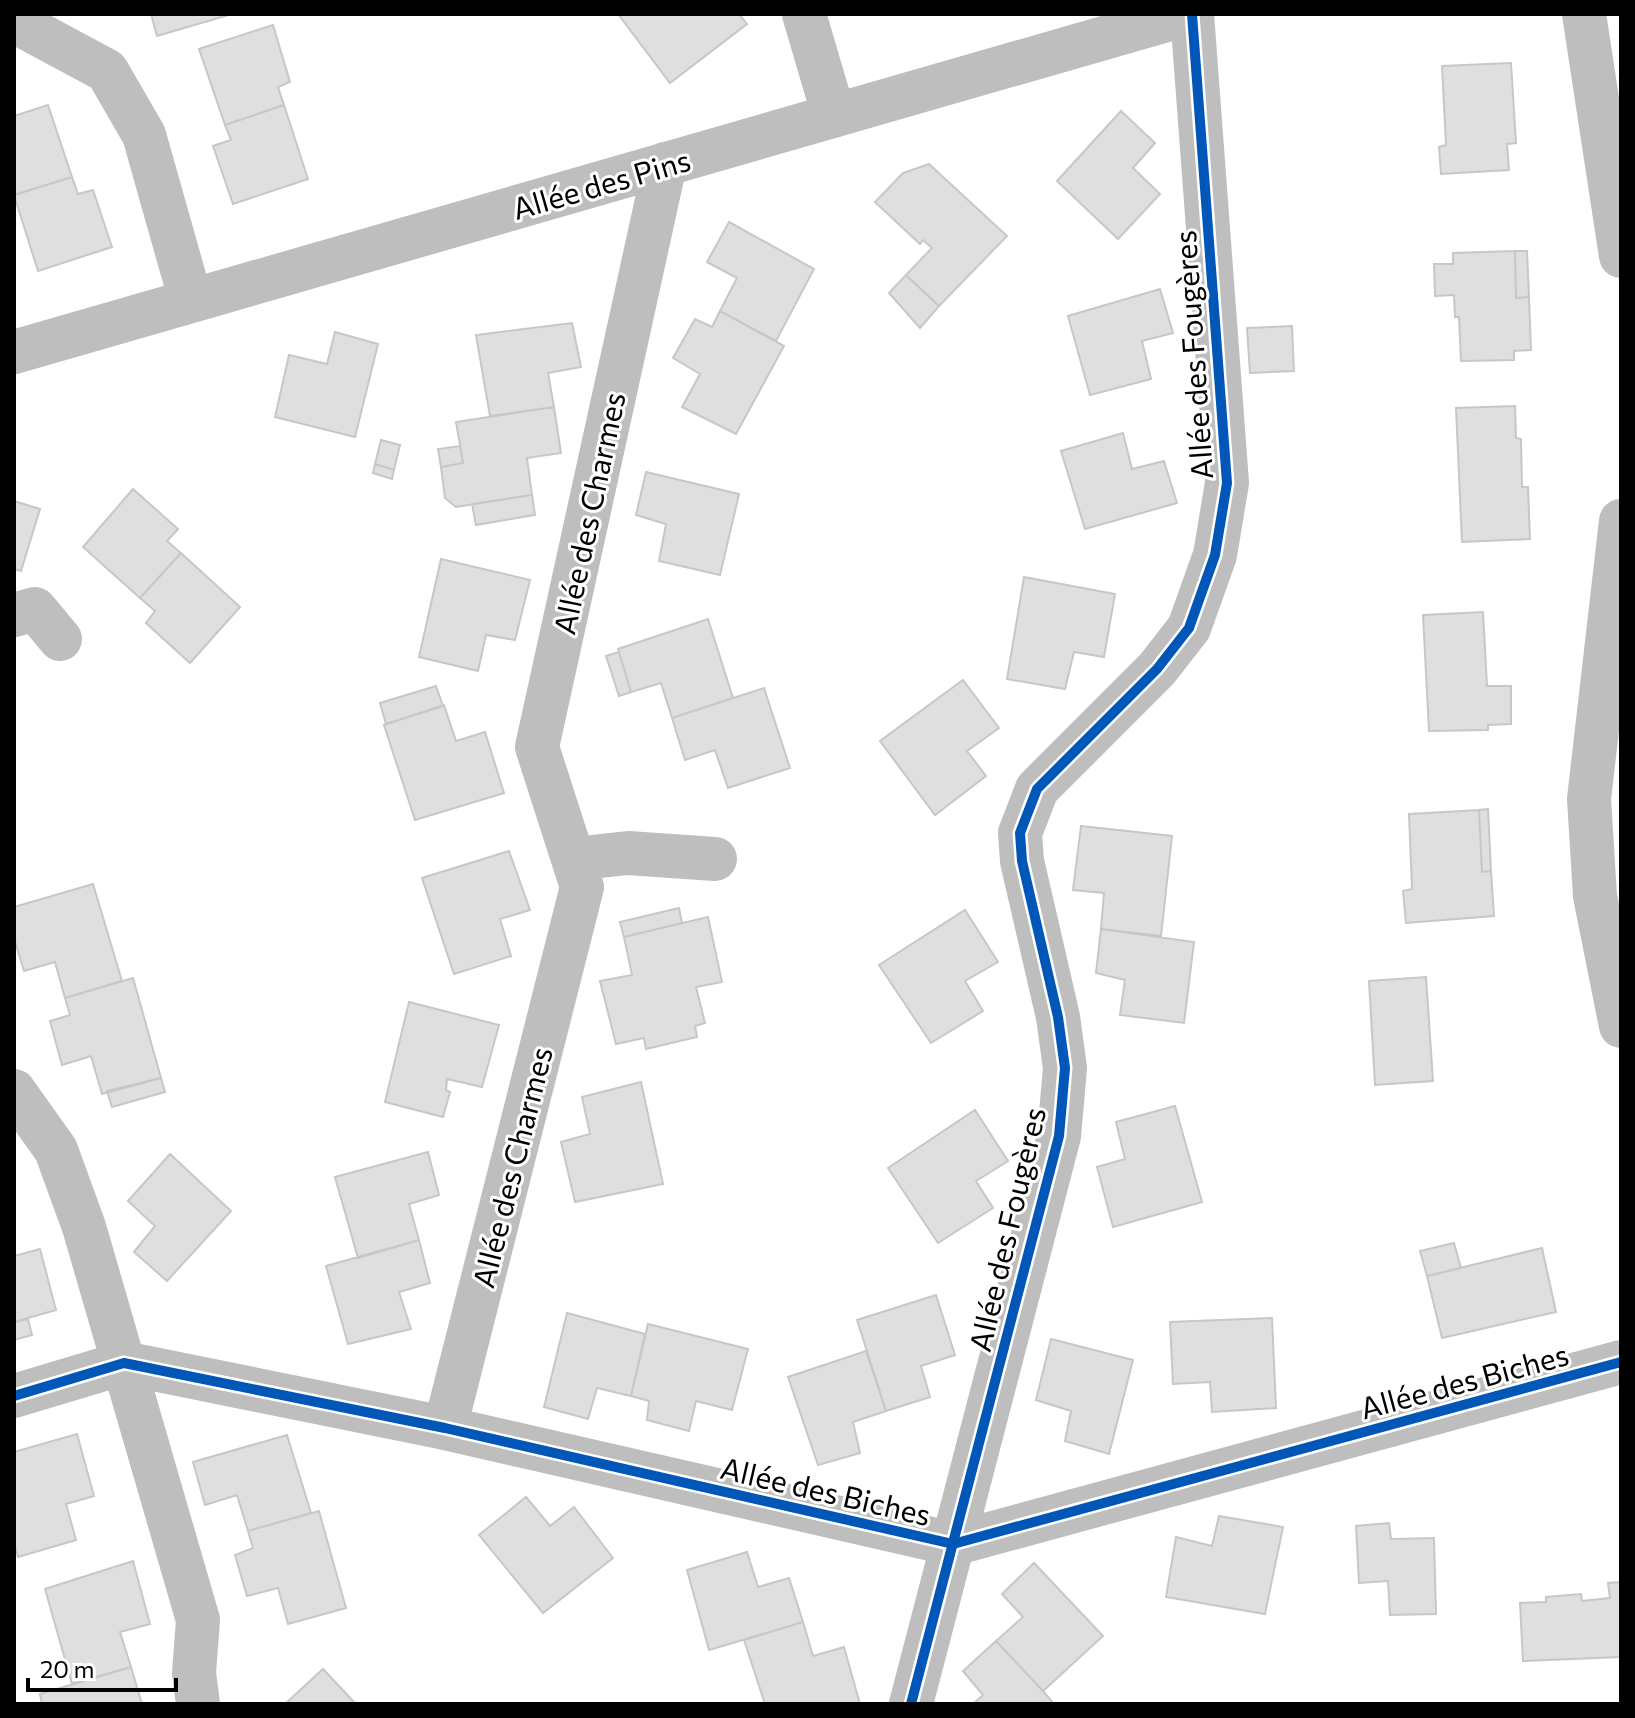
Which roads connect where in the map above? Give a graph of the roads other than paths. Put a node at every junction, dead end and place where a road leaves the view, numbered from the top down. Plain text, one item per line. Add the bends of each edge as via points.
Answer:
1 (804, 14) edge
2 (1190, 14) edge
3 (1584, 14) edge
4 (14, 21) edge
5 (834, 116) junction
6 (665, 164) junction
7 (1621, 256) edge
8 (191, 301) junction
9 (14, 352) edge
10 (1621, 521) edge
11 (14, 615) edge
12 (60, 639) dead end
13 (573, 859) junction
14 (715, 859) dead end
15 (1621, 1026) edge
16 (14, 1091) edge
17 (1621, 1362) edge
18 (124, 1363) junction
19 (14, 1396) edge
20 (445, 1428) junction
21 (953, 1544) junction
22 (198, 1704) edge
23 (911, 1704) edge

1 - 5 street
2 - 5 street, Allée des Pins
2 - 21 street, Allée des Fougères via 1225,497 1215,555 1189,628 1157,669 1037,789 1020,833 1065,1068 1059,1136
3 - 7 street
4 - 8 street via 107,71 144,135
5 - 6 street, Allée des Pins
6 - 8 street, Allée des Pins
6 - 13 street, Allée des Charmes via 537,747
8 - 9 street, Allée des Pins
10 - 15 street via 1589,799 1595,896
11 - 12 street via 35,609
13 - 14 street via 628,853
13 - 20 street, Allée des Charmes via 582,887
16 - 18 street via 56,1150
17 - 21 street, Allée des Biches
18 - 19 street, Allée des Biches
18 - 20 street, Allée des Biches
18 - 22 street via 198,1620
20 - 21 street, Allée des Biches
21 - 23 street, Allée des Fougères

